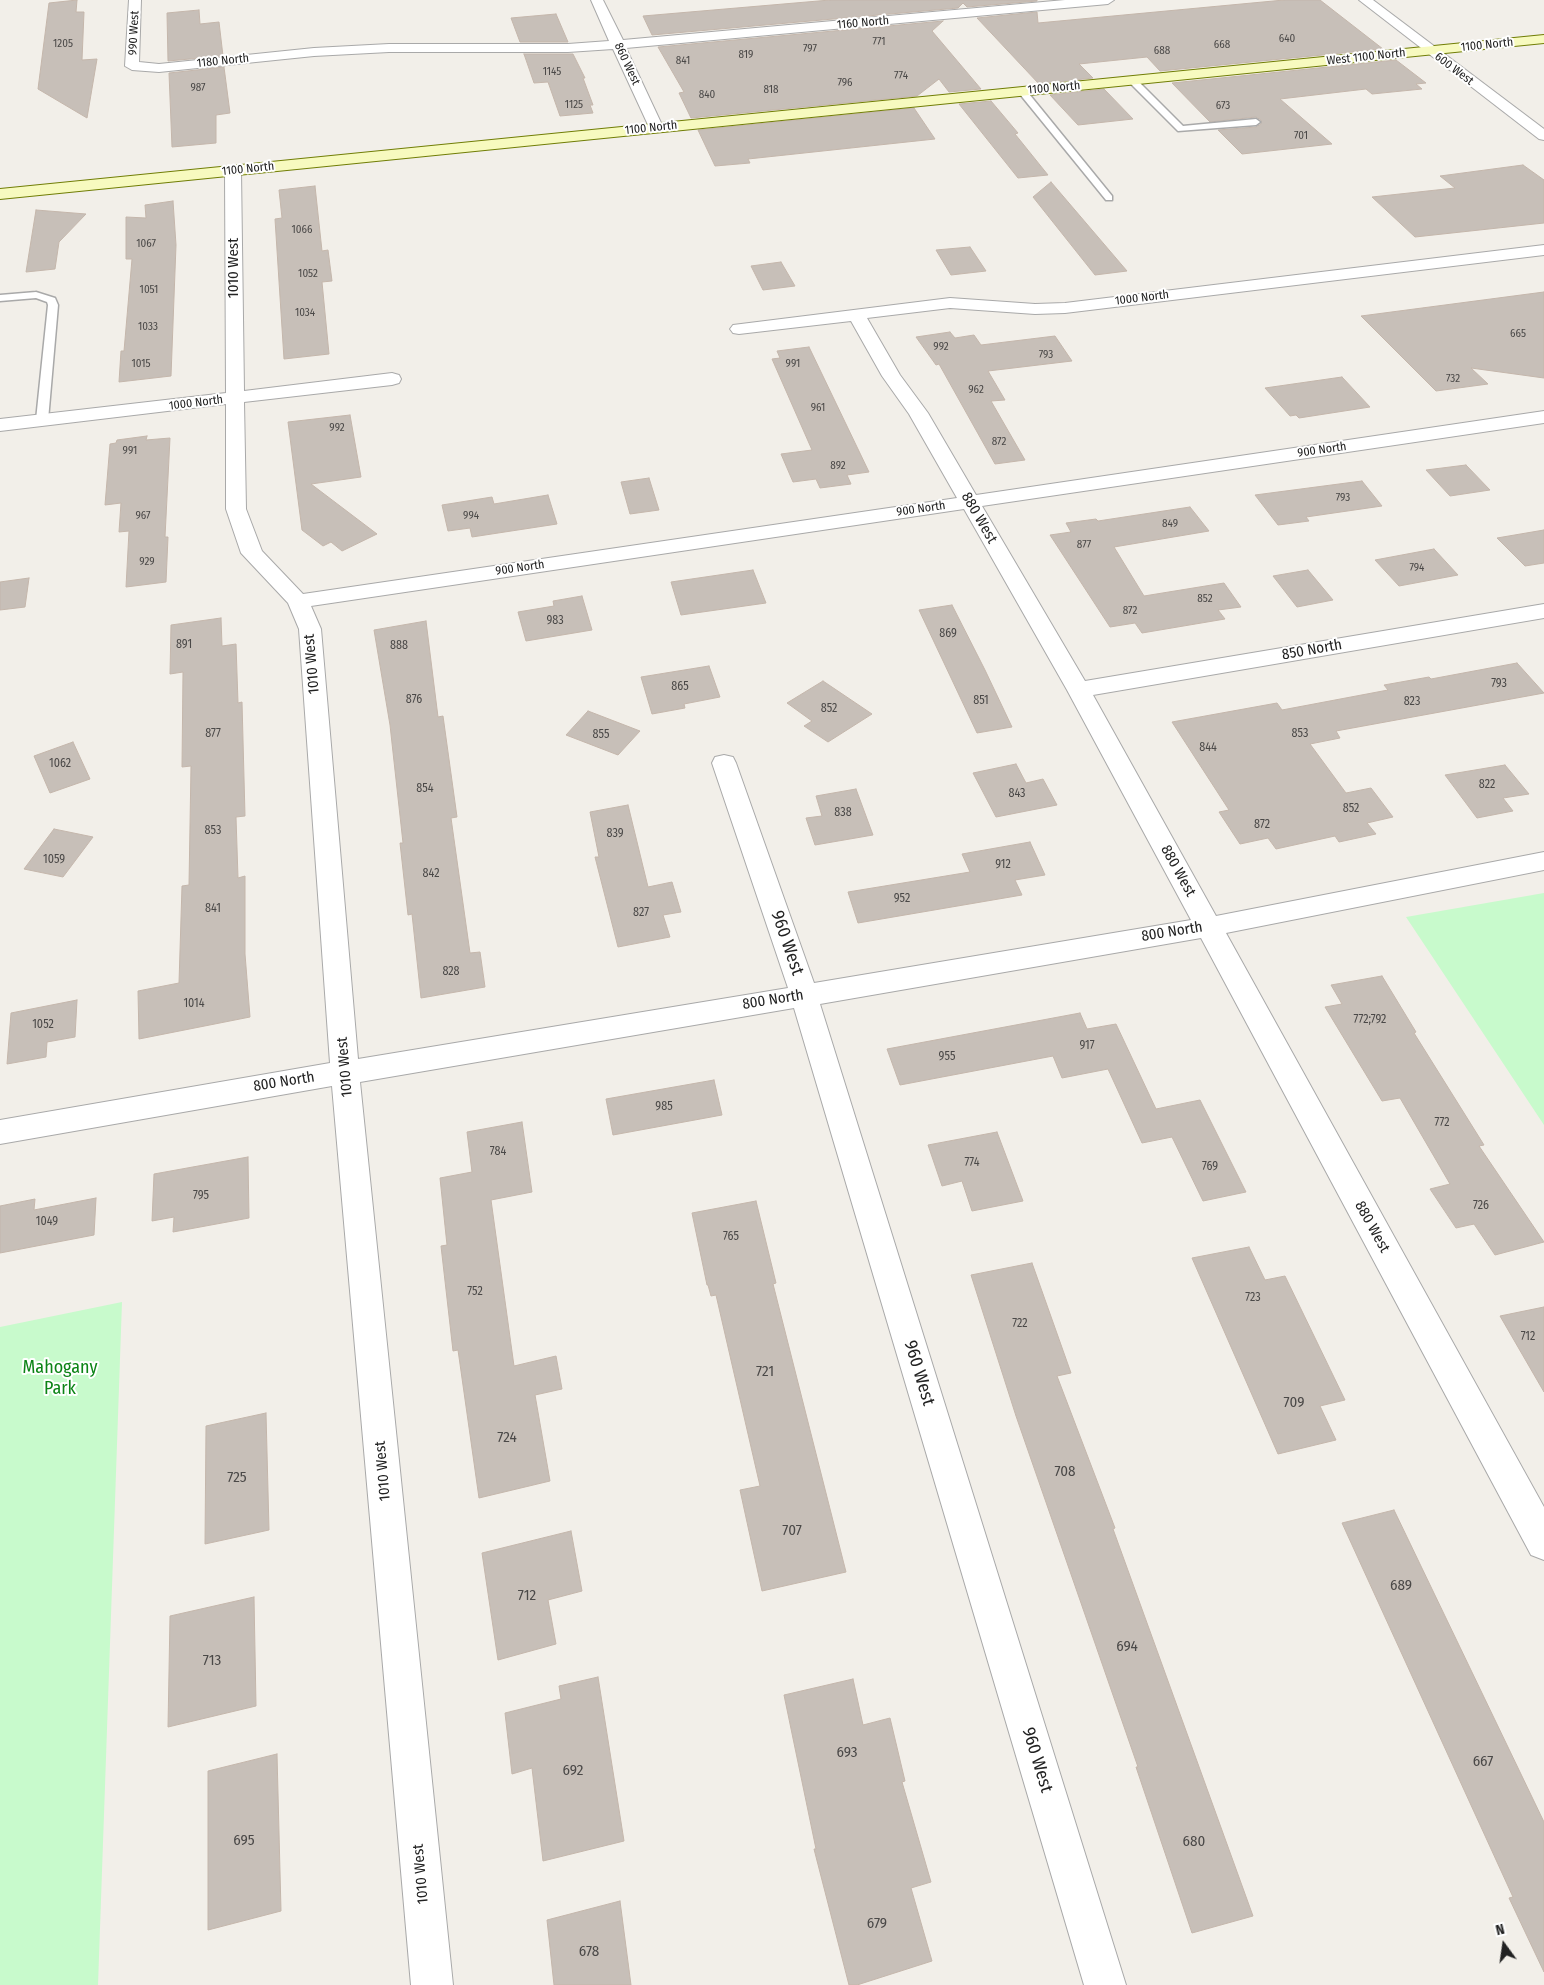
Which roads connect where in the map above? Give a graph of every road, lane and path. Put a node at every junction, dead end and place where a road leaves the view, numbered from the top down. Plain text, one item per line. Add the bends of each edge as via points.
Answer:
1 (135, 0) edge
2 (597, 0) edge
3 (1108, 0) edge
4 (1365, 0) edge
5 (1544, 39) edge
6 (618, 45) junction
7 (1430, 51) junction
8 (314, 52) joint
9 (1302, 63) joint
10 (132, 66) joint
11 (1132, 80) junction
12 (1022, 91) junction
13 (1256, 122) dead end
14 (656, 127) junction
15 (1544, 136) edge
16 (233, 171) junction
17 (0, 194) edge
18 (1110, 198) dead end
19 (1544, 250) edge
20 (0, 298) edge
21 (856, 314) junction
22 (739, 329) dead end
23 (392, 379) dead end
24 (234, 398) junction
25 (1544, 417) edge
26 (42, 420) junction
27 (0, 425) edge
28 (970, 502) junction
29 (298, 601) junction
30 (1544, 611) edge
31 (1079, 690) junction
32 (724, 763) dead end
33 (1544, 861) edge
34 (1208, 927) junction
35 (804, 995) junction
36 (345, 1072) junction
37 (0, 1132) edge
38 (1544, 1542) edge
39 (432, 1985) edge
40 (1105, 1985) edge

1 - 10 street, 990 West
2 - 6 street, 860 West
3 - 6 street, 1160 North
4 - 7 street, 600 West
5 - 7 main road, 1100 North
6 - 8 street, 1160 North
6 - 14 street, 860 West
7 - 9 main road, West 1100 North
7 - 15 street, 600 West
8 - 10 street, 1180 North via 159,68
9 - 11 main road, 1100 North
11 - 12 main road, 1100 North
11 - 13 lane via 1181,129
12 - 14 main road, 1100 North
12 - 18 lane
14 - 16 main road, 1100 North
16 - 17 main road, 1100 North
16 - 24 street, 1010 West
19 - 21 street, 1000 North via 1065,308 1035,309 950,302
20 - 26 lane via 45,296 53,305
21 - 22 street, 1000 North
21 - 28 street, 880 West
23 - 24 street, 1000 North
24 - 26 street, 1000 North
24 - 29 street, 1010 West via 236,509 252,553
25 - 28 street, 900 North
26 - 27 street, 1000 North
28 - 29 street, 900 North
28 - 31 street, 880 West
29 - 36 street, 1010 West via 310,629
30 - 31 street, 850 North
31 - 34 street, 880 West
32 - 35 street, 960 West
33 - 34 street, 800 North
34 - 35 street, 800 North
34 - 38 street, 880 West
35 - 36 street, 800 North
35 - 40 street, 960 West
36 - 37 street, 800 North
36 - 39 street, 1010 West

